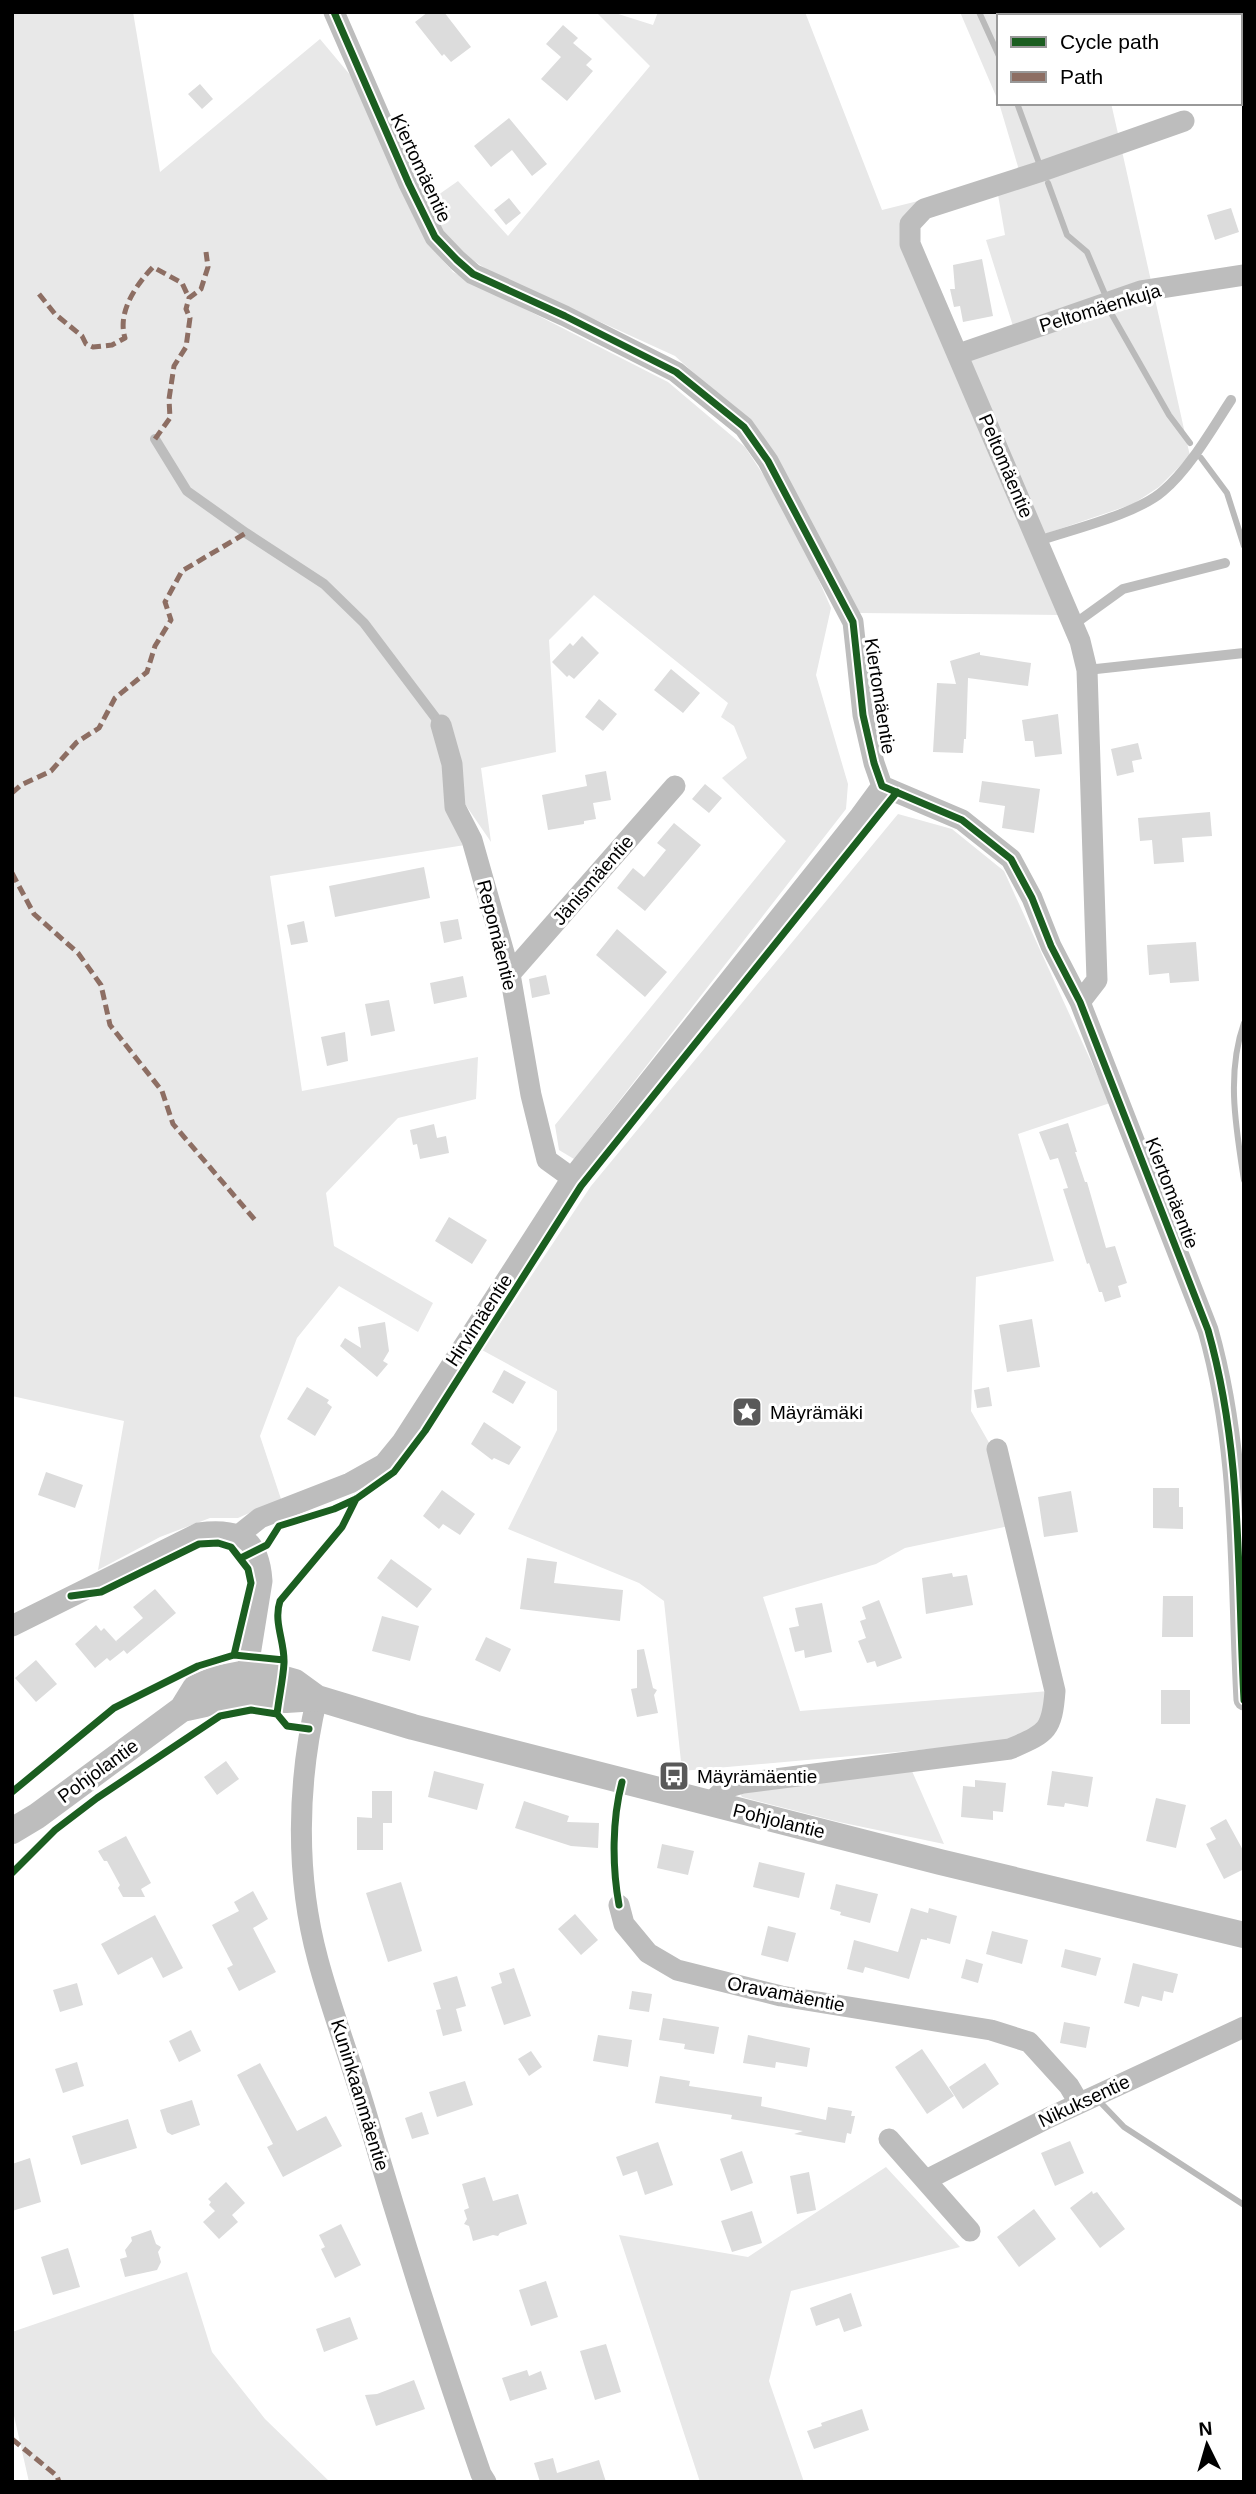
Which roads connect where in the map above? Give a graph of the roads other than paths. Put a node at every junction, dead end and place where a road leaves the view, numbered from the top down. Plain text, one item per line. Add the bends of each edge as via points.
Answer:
1 (334, 12) edge
2 (1184, 121) dead end
3 (1244, 275) edge
4 (959, 354) junction
5 (1231, 400) dead end
6 (155, 439) dead end
7 (1038, 541) junction
8 (1225, 563) dead end
9 (1073, 625) junction
10 (1244, 653) edge
11 (1087, 670) junction
12 (441, 725) joint
13 (675, 786) dead end
14 (882, 786) junction
15 (510, 974) junction
16 (1080, 1002) junction
17 (572, 1178) junction
18 (997, 1449) dead end
19 (240, 1534) junction
20 (1242, 1574) edge
21 (12, 1626) edge
22 (245, 1684) junction
23 (317, 1698) junction
24 (1244, 1700) edge
25 (709, 1804) junction
26 (12, 1831) edge
27 (619, 1905) dead end
28 (1244, 1935) edge
29 (1244, 2027) edge
30 (1079, 2103) junction
31 (889, 2139) dead end
32 (926, 2180) junction
33 (970, 2231) dead end
34 (486, 2482) edge

1 - 14 street, Kiertomäentie via 435,237 457,260 473,274 676,372 744,428 768,461 853,622 863,715
2 - 4 street, Peltomäentie via 924,209 910,225 910,244
3 - 4 street, Peltomäenkuja via 1141,292
4 - 7 street, Peltomäentie
5 - 7 lane via 1163,491 1135,509
6 - 12 lane via 187,491 324,584 365,623
7 - 9 street, Peltomäentie
8 - 9 lane via 1123,589
9 - 11 street, Peltomäentie
10 - 11 lane
11 - 16 street, Peltomäentie via 1097,980
12 - 15 street, Repomäentie via 452,764 455,807 472,840
13 - 15 street, Jänismäentie
14 - 16 street, Kiertomäentie via 962,820 1011,859
14 - 17 street, Hirvimäentie
15 - 17 street, Repomäentie via 547,1160
16 - 20 street, Kiertomäentie via 1219,1368 1235,1468
17 - 19 street, Hirvimäentie via 384,1464 350,1483 260,1518
18 - 25 street via 1055,1691 1053,1718 1041,1735 1010,1749 743,1783 726,1788
19 - 21 street via 221,1530 199,1533
19 - 22 street via 261,1564
20 - 24 street, Kiertomäentie
22 - 23 street, Pohjolantie via 286,1700
22 - 26 street, Pohjolantie via 222,1698 182,1709
23 - 25 street, Pohjolantie
23 - 34 street, Kuninkaanmäentie via 303,1792 303,1855 305,1899 318,1960
25 - 28 street, Pohjolantie
27 - 30 street, Oravamäentie via 624,1924 648,1953 677,1970 781,1996 1014,2036 1029,2042
29 - 30 street, Nikuksentie
30 - 32 street, Nikuksentie
31 - 32 street
32 - 33 street

